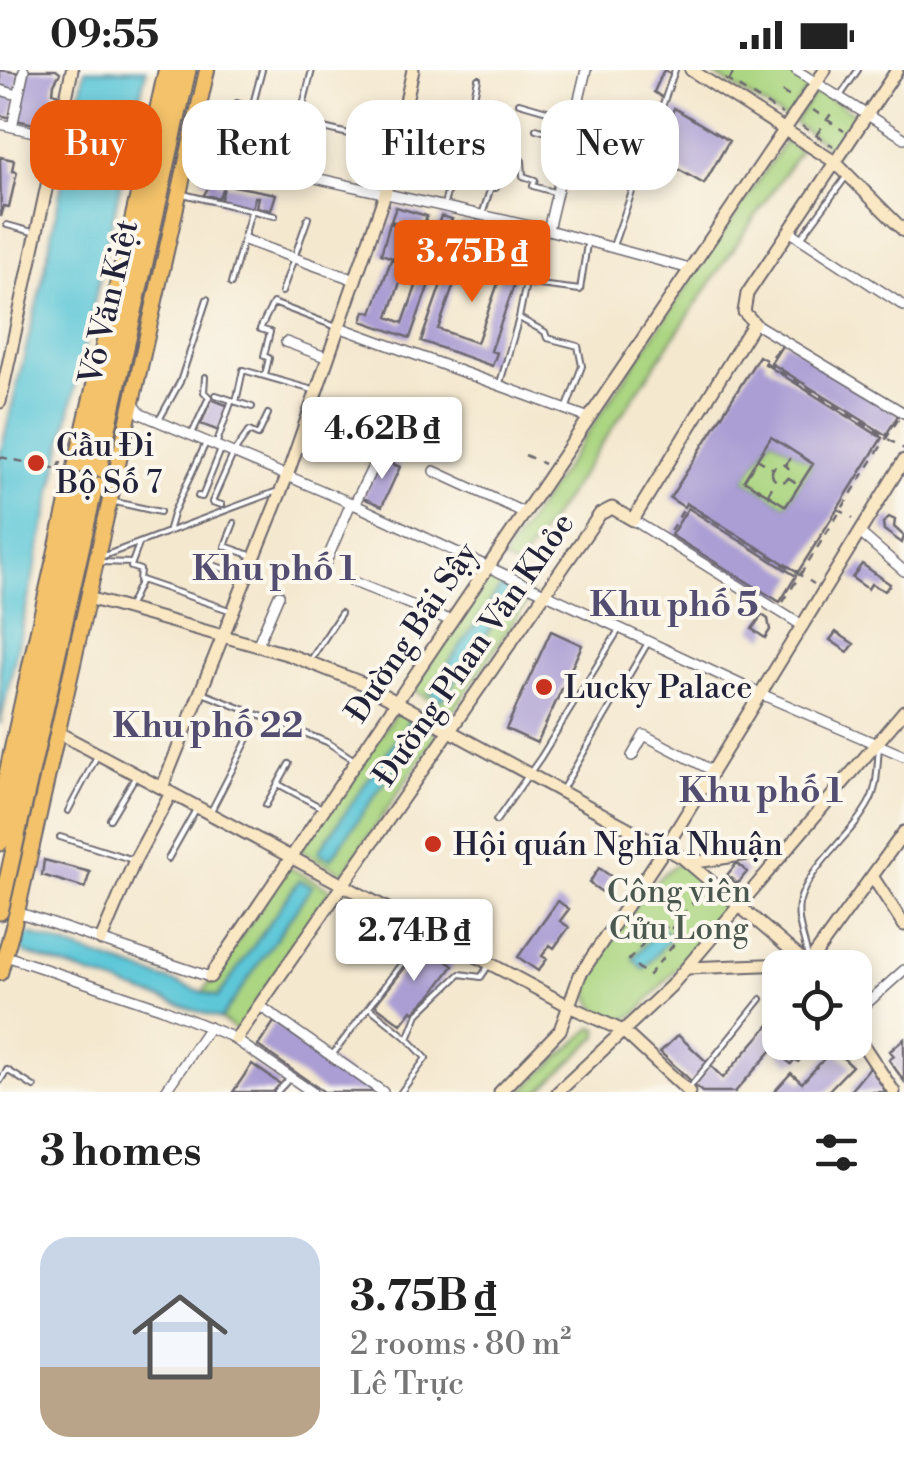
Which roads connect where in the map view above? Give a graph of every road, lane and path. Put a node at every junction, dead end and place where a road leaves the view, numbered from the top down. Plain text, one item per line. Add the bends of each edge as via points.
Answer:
1 (72, 70) edge
2 (166, 70) edge
3 (174, 70) edge
4 (188, 70) edge
5 (206, 70) edge
6 (262, 70) edge
7 (312, 70) edge
8 (413, 70) edge
9 (586, 70) edge
10 (675, 70) edge
11 (691, 70) edge
12 (735, 70) edge
13 (796, 70) edge
14 (825, 70) edge
15 (858, 70) edge
16 (898, 70) edge
17 (21, 71) edge
18 (720, 75) dead end
19 (478, 79) dead end
20 (728, 80) junction
21 (816, 82) junction
22 (0, 90) edge
23 (782, 92) dead end
24 (18, 95) junction
25 (64, 100) edge
26 (200, 100) edge
27 (254, 100) edge
28 (304, 100) edge
29 (406, 100) edge
30 (579, 100) edge
31 (796, 101) dead end
32 (827, 101) dead end
33 (838, 102) junction
34 (810, 108) dead end
35 (845, 112) dead end
36 (867, 115) junction
37 (827, 120) junction
38 (785, 123) junction
39 (799, 123) dead end
40 (0, 124) edge
41 (12, 127) junction
42 (536, 130) dead end
43 (30, 131) edge
44 (541, 131) edge
45 (845, 132) dead end
46 (816, 135) junction
47 (904, 138) edge
48 (834, 146) dead end
49 (521, 161) edge
50 (836, 162) junction
51 (848, 173) junction
52 (326, 181) edge
53 (182, 184) edge
54 (45, 190) edge
55 (386, 190) edge
56 (490, 190) edge
57 (558, 190) edge
58 (180, 193) junction
59 (557, 193) junction
60 (385, 194) junction
61 (444, 206) junction
62 (251, 210) junction
63 (482, 215) junction
64 (275, 216) dead end
65 (308, 218) dead end
66 (7, 225) dead end
67 (536, 228) junction
68 (548, 230) junction
69 (904, 231) edge
70 (36, 233) junction
71 (795, 235) junction
72 (246, 240) junction
73 (588, 240) junction
74 (612, 246) junction
75 (294, 258) junction
76 (690, 269) junction
77 (355, 280) junction
78 (523, 283) junction
79 (230, 284) dead end
80 (282, 292) dead end
81 (207, 299) dead end
82 (904, 306) edge
83 (518, 318) junction
84 (754, 323) junction
85 (338, 327) junction
86 (0, 330) edge
87 (14, 334) junction
88 (785, 341) junction
89 (286, 342) dead end
90 (328, 358) junction
91 (265, 375) junction
92 (204, 378) dead end
93 (499, 386) junction
94 (316, 391) junction
95 (216, 395) dead end
96 (234, 401) junction
97 (0, 402) edge
98 (252, 407) dead end
99 (566, 410) junction
100 (134, 412) junction
101 (904, 413) edge
102 (268, 414) dead end
103 (589, 418) junction
104 (159, 421) junction
105 (400, 432) dead end
106 (192, 434) junction
107 (887, 438) junction
108 (215, 444) junction
109 (904, 449) edge
110 (234, 452) junction
111 (794, 452) dead end
112 (525, 455) dead end
113 (0, 457) edge
114 (758, 458) dead end
115 (60, 460) dead end
116 (904, 460) edge
117 (786, 466) junction
118 (555, 468) junction
119 (774, 468) junction
120 (58, 469) junction
121 (434, 471) dead end
122 (287, 476) junction
123 (788, 478) junction
124 (776, 480) junction
125 (800, 485) dead end
126 (98, 489) junction
127 (281, 490) junction
128 (768, 494) dead end
129 (198, 496) dead end
130 (352, 504) junction
131 (222, 505) dead end
132 (839, 510) junction
133 (160, 512) dead end
134 (524, 513) junction
135 (633, 520) junction
136 (234, 524) dead end
137 (861, 529) junction
138 (168, 532) junction
139 (664, 539) junction
140 (139, 542) junction
141 (255, 556) junction
142 (96, 560) junction
143 (204, 562) dead end
144 (132, 563) junction
145 (488, 566) junction
146 (904, 571) edge
147 (321, 574) dead end
148 (800, 575) junction
149 (247, 577) junction
150 (141, 580) junction
151 (351, 581) dead end
152 (824, 590) junction
153 (545, 593) junction
154 (279, 595) dead end
155 (88, 598) junction
156 (128, 609) junction
157 (778, 610) junction
158 (233, 611) junction
159 (341, 613) dead end
160 (452, 620) junction
161 (802, 626) junction
162 (620, 628) junction
163 (223, 636) junction
164 (649, 641) junction
165 (258, 646) junction
166 (310, 661) junction
167 (201, 692) junction
168 (761, 694) junction
169 (397, 701) junction
170 (904, 710) edge
171 (450, 730) junction
172 (57, 732) junction
173 (250, 735) dead end
174 (877, 745) junction
175 (98, 754) junction
176 (632, 756) dead end
177 (904, 756) edge
178 (356, 761) junction
179 (289, 764) dead end
180 (713, 771) junction
181 (530, 773) junction
182 (137, 775) junction
183 (278, 784) junction
184 (562, 790) junction
185 (166, 791) junction
186 (0, 804) edge
187 (266, 805) dead end
188 (197, 807) junction
189 (324, 809) junction
190 (68, 811) dead end
191 (210, 814) junction
192 (110, 818) dead end
193 (496, 821) dead end
194 (904, 832) edge
195 (60, 837) dead end
196 (0, 844) edge
197 (666, 848) junction
198 (788, 848) junction
199 (291, 858) junction
200 (168, 859) dead end
201 (135, 860) junction
202 (690, 863) junction
203 (872, 876) junction
204 (711, 880) junction
205 (343, 885) junction
206 (739, 904) junction
207 (8, 912) edge
208 (904, 925) edge
209 (427, 930) junction
210 (670, 931) junction
211 (101, 940) junction
212 (793, 950) edge
213 (807, 950) edge
214 (821, 950) edge
215 (6, 956) junction
216 (490, 964) junction
217 (762, 966) edge
218 (688, 968) junction
219 (904, 970) edge
220 (0, 973) edge
221 (210, 977) joint
222 (761, 999) dead end
223 (872, 999) edge
224 (260, 1006) junction
225 (369, 1006) junction
226 (569, 1006) junction
227 (209, 1027) junction
228 (623, 1031) junction
229 (408, 1039) junction
230 (236, 1040) junction
231 (332, 1056) junction
232 (872, 1058) edge
233 (290, 1077) junction
234 (0, 1081) edge
235 (34, 1087) dead end
236 (688, 1091) edge
237 (165, 1092) edge
238 (277, 1092) edge
239 (312, 1092) edge
240 (383, 1092) edge
241 (402, 1092) edge
242 (500, 1092) edge
243 (558, 1092) edge
244 (894, 1092) edge

1 - 25 street
2 - 126 main road, Võ Văn Kiệt
3 - 126 highway, Võ Văn Kiệt
4 - 126 highway, Võ Văn Kiệt
5 - 26 main road, Võ Văn Kiệt
6 - 27 lane
7 - 28 lane
8 - 29 street
9 - 30 street
10 - 74 lane
11 - 38 street
12 - 20 path
13 - 21 street
14 - 21 street, Đường Bãi Sậy
15 - 33 lane
16 - 36 street
17 - 24 street
18 - 20 path
19 - 61 lane
20 - 38 path
21 - 33 street
21 - 38 street, Đường Bãi Sậy
22 - 24 street
23 - 31 path
24 - 41 street
32 - 33 path
33 - 35 path
33 - 36 street
33 - 37 path
34 - 37 path
36 - 47 street
36 - 50 street
37 - 45 path
37 - 46 path
38 - 50 street
38 - 76 street, Đường Bãi Sậy
39 - 46 path
40 - 41 street
41 - 43 street
42 - 44 lane
46 - 48 path
49 - 59 lane via 522,179
50 - 51 street
50 - 71 street
51 - 69 street
51 - 71 lane
52 - 60 street
53 - 58 main road, Võ Văn Kiệt
54 - 70 street
55 - 60 street
56 - 63 lane
57 - 59 street
58 - 62 lane
58 - 100 main road, Võ Văn Kiệt
59 - 68 street
60 - 61 street
60 - 77 street
61 - 63 street
62 - 64 lane
62 - 72 lane
63 - 67 street
65 - 75 lane
66 - 70 lane
67 - 68 street
67 - 78 lane
68 - 73 street
70 - 87 street
71 - 82 street
71 - 84 street via 744,298 744,312
72 - 75 street
72 - 79 lane
73 - 74 street
73 - 78 lane via 580,290
74 - 76 street
75 - 77 street
75 - 80 lane
76 - 103 street, Đường Bãi Sậy
77 - 85 street
78 - 83 lane
81 - 104 lane via 180,382
83 - 93 lane
83 - 99 lane via 546,338 578,346 582,366
84 - 88 street
84 - 135 street
85 - 90 street
85 - 91 lane via 273,303 260,328 270,332
85 - 93 street
86 - 87 street
87 - 97 street
88 - 101 street
88 - 107 path via 767,363
89 - 90 street
90 - 94 street
91 - 94 lane
91 - 96 lane via 243,370
92 - 106 lane via 208,397
93 - 99 street
94 - 122 street
95 - 96 lane
96 - 98 lane
96 - 108 lane
99 - 103 street
100 - 104 street
100 - 126 main road, Võ Văn Kiệt
101 - 107 path
102 - 110 lane via 258,435 249,431
103 - 118 street, Đường Bãi Sậy
104 - 106 street
105 - 130 street via 396,442 387,438
106 - 108 street
107 - 109 path
107 - 132 path
108 - 110 street
108 - 129 lane
108 - 138 lane
110 - 122 street
110 - 131 lane via 212,502
111 - 117 path
112 - 118 path
113 - 120 path, bridge
114 - 119 path
115 - 120 path
116 - 137 street
117 - 119 path
117 - 123 path
118 - 134 street, Đường Bãi Sậy
119 - 124 path
120 - 126 path, bridge
121 - 134 street
122 - 127 street
122 - 130 street
123 - 124 path
123 - 125 path
124 - 128 path
126 - 133 lane
126 - 142 main road
126 - 186 main road
126 - 196 highway
126 - 207 highway
127 - 138 lane
127 - 141 street
130 - 145 street
130 - 147 street
132 - 137 path
132 - 148 path
134 - 145 street, Đường Bãi Sậy
135 - 139 street
135 - 153 street, Đường Phan Văn Khỏe via 614,508 602,511
136 - 141 lane via 225,546
137 - 146 street
137 - 152 street
138 - 140 lane
139 - 148 path via 687,504
139 - 157 street
140 - 142 lane
140 - 144 lane
141 - 149 street
142 - 144 lane
142 - 155 main road
143 - 149 lane
144 - 150 lane
145 - 153 street
145 - 160 street, Đường Bãi Sậy
148 - 152 path
148 - 157 path
149 - 158 street
150 - 156 lane
150 - 158 lane
151 - 160 street
152 - 161 street
153 - 162 street
153 - 171 street, Đường Phan Văn Khỏe
154 - 165 street
155 - 156 street
155 - 172 main road
156 - 163 street
157 - 161 street
158 - 163 street
159 - 166 lane
160 - 169 street, Đường Bãi Sậy
161 - 168 street
162 - 164 street
162 - 181 lane
163 - 165 street
163 - 167 street
164 - 168 street
164 - 184 lane
165 - 166 street
166 - 169 street
167 - 178 lane via 326,742
167 - 185 street
168 - 174 street
168 - 180 street
169 - 171 street
169 - 178 street, Đường Bãi Sậy
170 - 174 street
171 - 181 street
171 - 205 street, Đường Phan Văn Khỏe
172 - 175 street
172 - 207 main road
173 - 191 lane
174 - 177 street
174 - 198 street
174 - 213 lane via 869,804 801,899
175 - 182 street
175 - 190 lane
176 - 180 street via 644,735
178 - 189 street, Đường Bãi Sậy
179 - 183 lane
180 - 197 street
181 - 184 street
181 - 193 lane
182 - 185 street
182 - 192 lane
183 - 187 lane
183 - 189 lane
184 - 197 street
185 - 188 street
185 - 201 street
188 - 191 street
188 - 200 lane
189 - 199 street, Đường Bãi Sậy
191 - 199 street
194 - 203 street
195 - 201 lane
197 - 202 street
197 - 226 street via 580,975
198 - 202 street
198 - 206 street
199 - 205 street
199 - 221 street, Đường Bãi Sậy
201 - 211 street
202 - 204 street
203 - 208 street
203 - 214 street
204 - 206 street
204 - 210 path
205 - 209 street
205 - 224 street, Đường Phan Văn Khỏe
206 - 212 street
206 - 218 street
207 - 211 street
207 - 215 main road
209 - 216 street
209 - 225 lane
210 - 210 path via 679,938 648,976 629,960 660,923
211 - 221 street
215 - 220 main road
215 - 227 street
216 - 226 street
216 - 229 lane via 481,977 460,974 418,1014
217 - 218 street
218 - 228 street
219 - 223 street
222 - 236 lane
224 - 230 street, Đường Phan Văn Khỏe
224 - 231 street
225 - 229 lane
225 - 231 lane
226 - 228 street
226 - 242 street via 553,1041
227 - 230 street
227 - 237 street
228 - 236 street
228 - 243 street
229 - 241 lane via 426,1058
230 - 233 street
231 - 240 street
232 - 244 street
233 - 238 lane
233 - 239 street
234 - 235 lane via 8,1070

